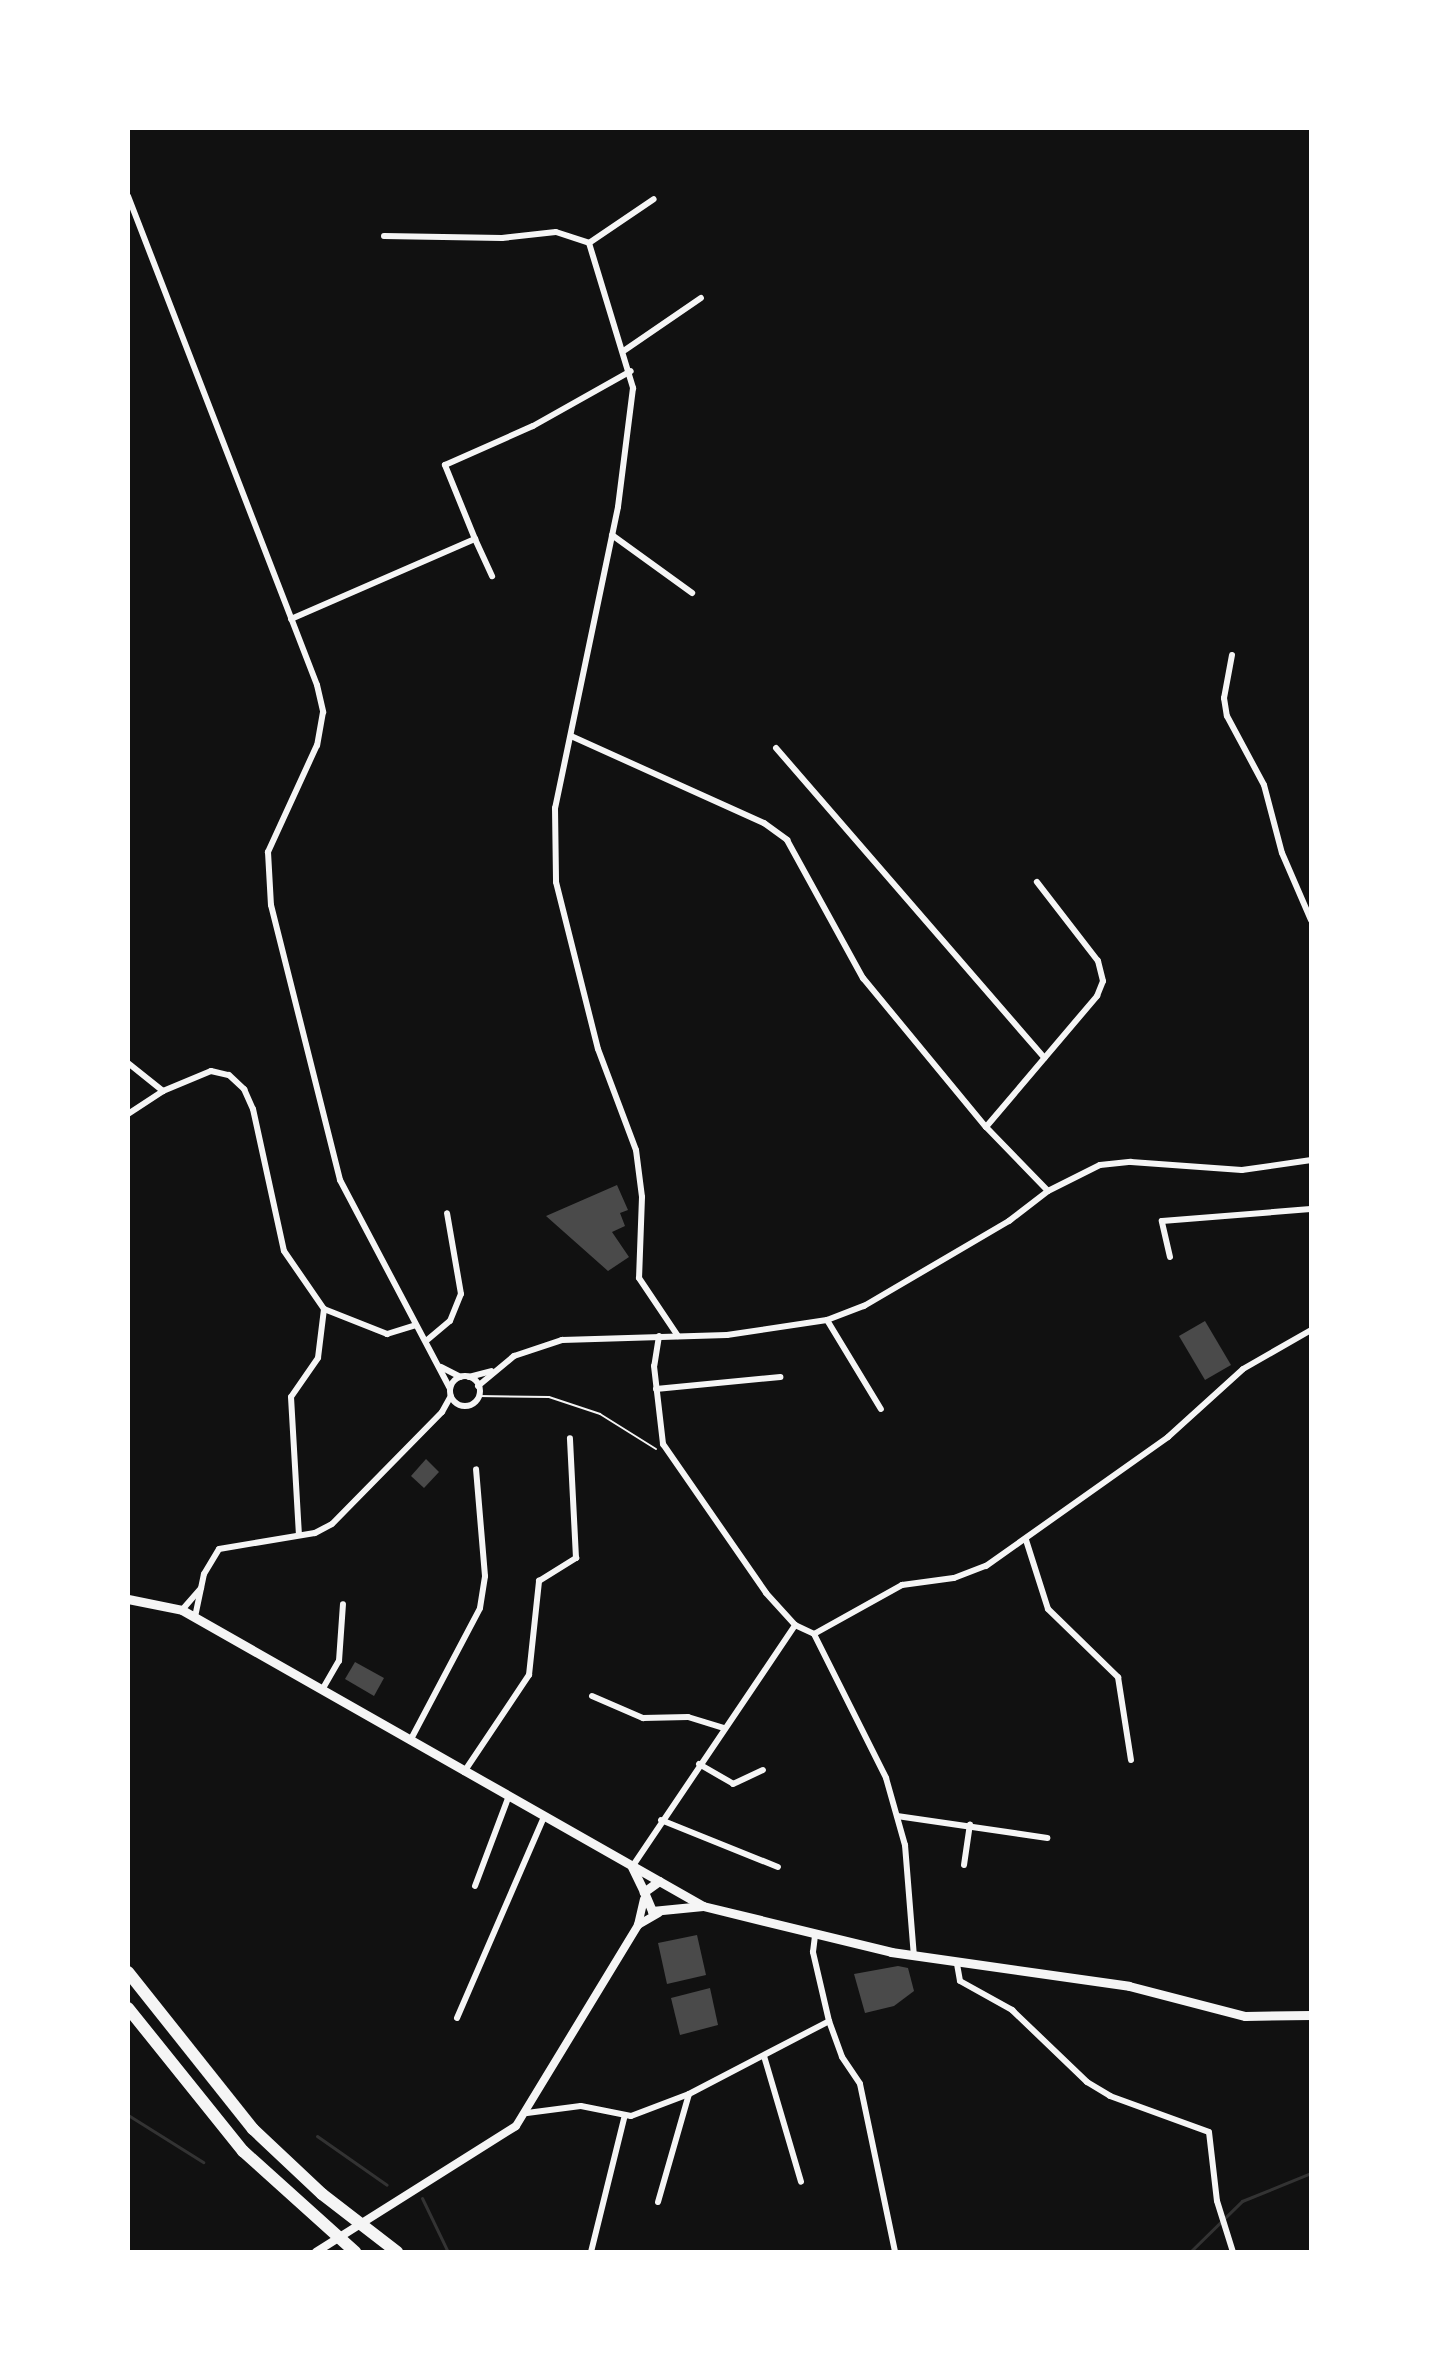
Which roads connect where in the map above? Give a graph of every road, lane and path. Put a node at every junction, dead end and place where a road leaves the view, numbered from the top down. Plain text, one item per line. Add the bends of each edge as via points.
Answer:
1 (128, 196) edge
2 (654, 199) dead end
3 (384, 236) dead end
4 (589, 243) junction
5 (701, 298) dead end
6 (625, 350) junction
7 (631, 371) junction
8 (612, 535) junction
9 (475, 539) junction
10 (492, 576) dead end
11 (692, 593) dead end
12 (291, 619) junction
13 (1232, 655) dead end
14 (571, 736) junction
15 (776, 748) dead end
16 (1037, 882) dead end
17 (1311, 920) edge
18 (1045, 1058) junction
19 (128, 1063) edge
20 (163, 1091) junction
21 (128, 1114) edge
22 (986, 1127) junction
23 (1311, 1160) edge
24 (1048, 1191) junction
25 (1311, 1209) edge
26 (447, 1213) dead end
27 (1170, 1257) dead end
28 (324, 1309) junction
29 (827, 1320) junction
30 (416, 1325) junction
31 (1311, 1330) edge
32 (659, 1336) junction
33 (678, 1336) junction
34 (426, 1341) junction
35 (441, 1367) junction
36 (491, 1371) junction
37 (465, 1377) junction
38 (780, 1377) dead end
39 (478, 1386) junction
40 (656, 1389) junction
41 (450, 1392) junction
42 (478, 1396) junction
43 (461, 1405) junction
44 (881, 1409) dead end
45 (442, 1412) junction
46 (570, 1438) dead end
47 (673, 1460) junction
48 (476, 1469) dead end
49 (299, 1535) junction
50 (1026, 1540) junction
51 (201, 1588) junction
52 (128, 1599) edge
53 (343, 1604) dead end
54 (182, 1610) junction
55 (195, 1617) junction
56 (795, 1625) junction
57 (814, 1634) junction
58 (322, 1690) junction
59 (592, 1696) dead end
60 (723, 1728) junction
61 (410, 1741) junction
62 (1131, 1760) dead end
63 (699, 1764) junction
64 (763, 1770) dead end
65 (464, 1773) junction
66 (508, 1798) junction
67 (897, 1816) junction
68 (544, 1817) junction
69 (661, 1820) junction
70 (970, 1824) junction
71 (1047, 1838) dead end
72 (964, 1865) dead end
73 (632, 1867) junction
74 (778, 1867) dead end
75 (659, 1881) junction
76 (475, 1886) dead end
77 (675, 1891) junction
78 (644, 1896) junction
79 (703, 1906) junction
80 (671, 1909) junction
81 (659, 1913) junction
82 (638, 1925) junction
83 (815, 1935) junction
84 (914, 1956) junction
85 (957, 1964) junction
86 (128, 1972) edge
87 (128, 2008) edge
88 (1311, 2015) edge
89 (457, 2018) dead end
90 (829, 2021) junction
91 (764, 2056) junction
92 (689, 2094) junction
93 (527, 2113) junction
94 (625, 2115) junction
95 (801, 2182) dead end
96 (658, 2202) dead end
97 (316, 2252) edge
98 (355, 2252) edge
99 (397, 2252) edge
100 (591, 2252) edge
101 (895, 2252) edge
102 (1233, 2252) edge

1 - 12 street
2 - 4 street
3 - 4 street via 502,238 556,232
4 - 6 street
5 - 6 street
6 - 7 street
7 - 8 street via 631,421
7 - 9 street via 533,426 445,465
8 - 11 street
8 - 14 street
9 - 10 street
9 - 12 street
12 - 30 street via 323,712 312,761 268,852 268,891 340,1180
13 - 17 street via 1224,698 1227,716 1264,785 1282,853
14 - 22 street via 764,823 787,840 863,978
14 - 33 street via 555,808 560,908 598,1049 636,1150 642,1197 639,1278
15 - 18 street
16 - 18 street via 1098,961 1103,981 1097,996
18 - 22 street
19 - 20 street
20 - 21 street
20 - 28 street via 211,1071 229,1075 244,1089 284,1251
22 - 24 street
23 - 24 street via 1242,1170 1115,1162
24 - 29 street via 864,1306
25 - 27 street via 1162,1221
26 - 34 street via 461,1294 450,1321
28 - 30 street via 387,1334
28 - 49 street via 318,1358 291,1397
29 - 33 street via 770,1331
29 - 44 street
30 - 34 street
31 - 50 street via 1243,1369 1176,1431
32 - 33 street
32 - 36 street via 562,1340 523,1352
32 - 40 street
34 - 35 street
35 - 37 street
35 - 41 street
36 - 37 street
36 - 39 street
37 - 39 street
37 - 41 street
38 - 40 street
39 - 42 street
40 - 47 street via 663,1444
41 - 43 street
41 - 45 street
42 - 43 street
42 - 47 path via 549,1397 575,1405
43 - 45 street
45 - 49 street via 332,1524
46 - 65 street via 576,1558 539,1581 529,1675
47 - 56 street via 766,1593
48 - 61 street via 485,1576 480,1608
49 - 51 street via 219,1549
50 - 57 street via 986,1566 954,1578 892,1589
50 - 62 street via 1048,1609 1118,1677
51 - 54 street
51 - 55 street
52 - 54 main road
53 - 58 street via 339,1661
54 - 55 main road
55 - 58 main road
56 - 57 street
56 - 60 street
57 - 67 street via 886,1778
58 - 61 main road
59 - 60 street via 643,1718 688,1717
60 - 63 street
61 - 65 main road
63 - 64 street via 733,1784
63 - 69 street
65 - 66 main road
66 - 68 main road
66 - 76 street
67 - 70 street
67 - 84 street via 913,1903
68 - 73 main road
68 - 89 street
69 - 73 street
69 - 74 street
70 - 71 street
70 - 72 street
73 - 75 main road
73 - 78 main road
75 - 77 main road
75 - 78 main road
77 - 79 main road
77 - 80 main road
78 - 81 main road
78 - 82 street
79 - 80 main road
79 - 83 main road
80 - 81 main road
81 - 82 street
82 - 93 street
83 - 84 main road
83 - 90 street via 813,1952
84 - 85 main road
85 - 88 main road via 1129,1986 1245,2016
85 - 102 street via 960,1981 1012,2010 1087,2082 1110,2096 1209,2132
86 - 99 highway via 225,2099 322,2194
87 - 98 highway via 209,2113 302,2208
90 - 91 street
90 - 101 street via 842,2057 860,2084
91 - 92 street
91 - 95 street
92 - 94 street
92 - 96 street
93 - 94 street via 581,2106
93 - 97 street via 466,2162
94 - 100 street

